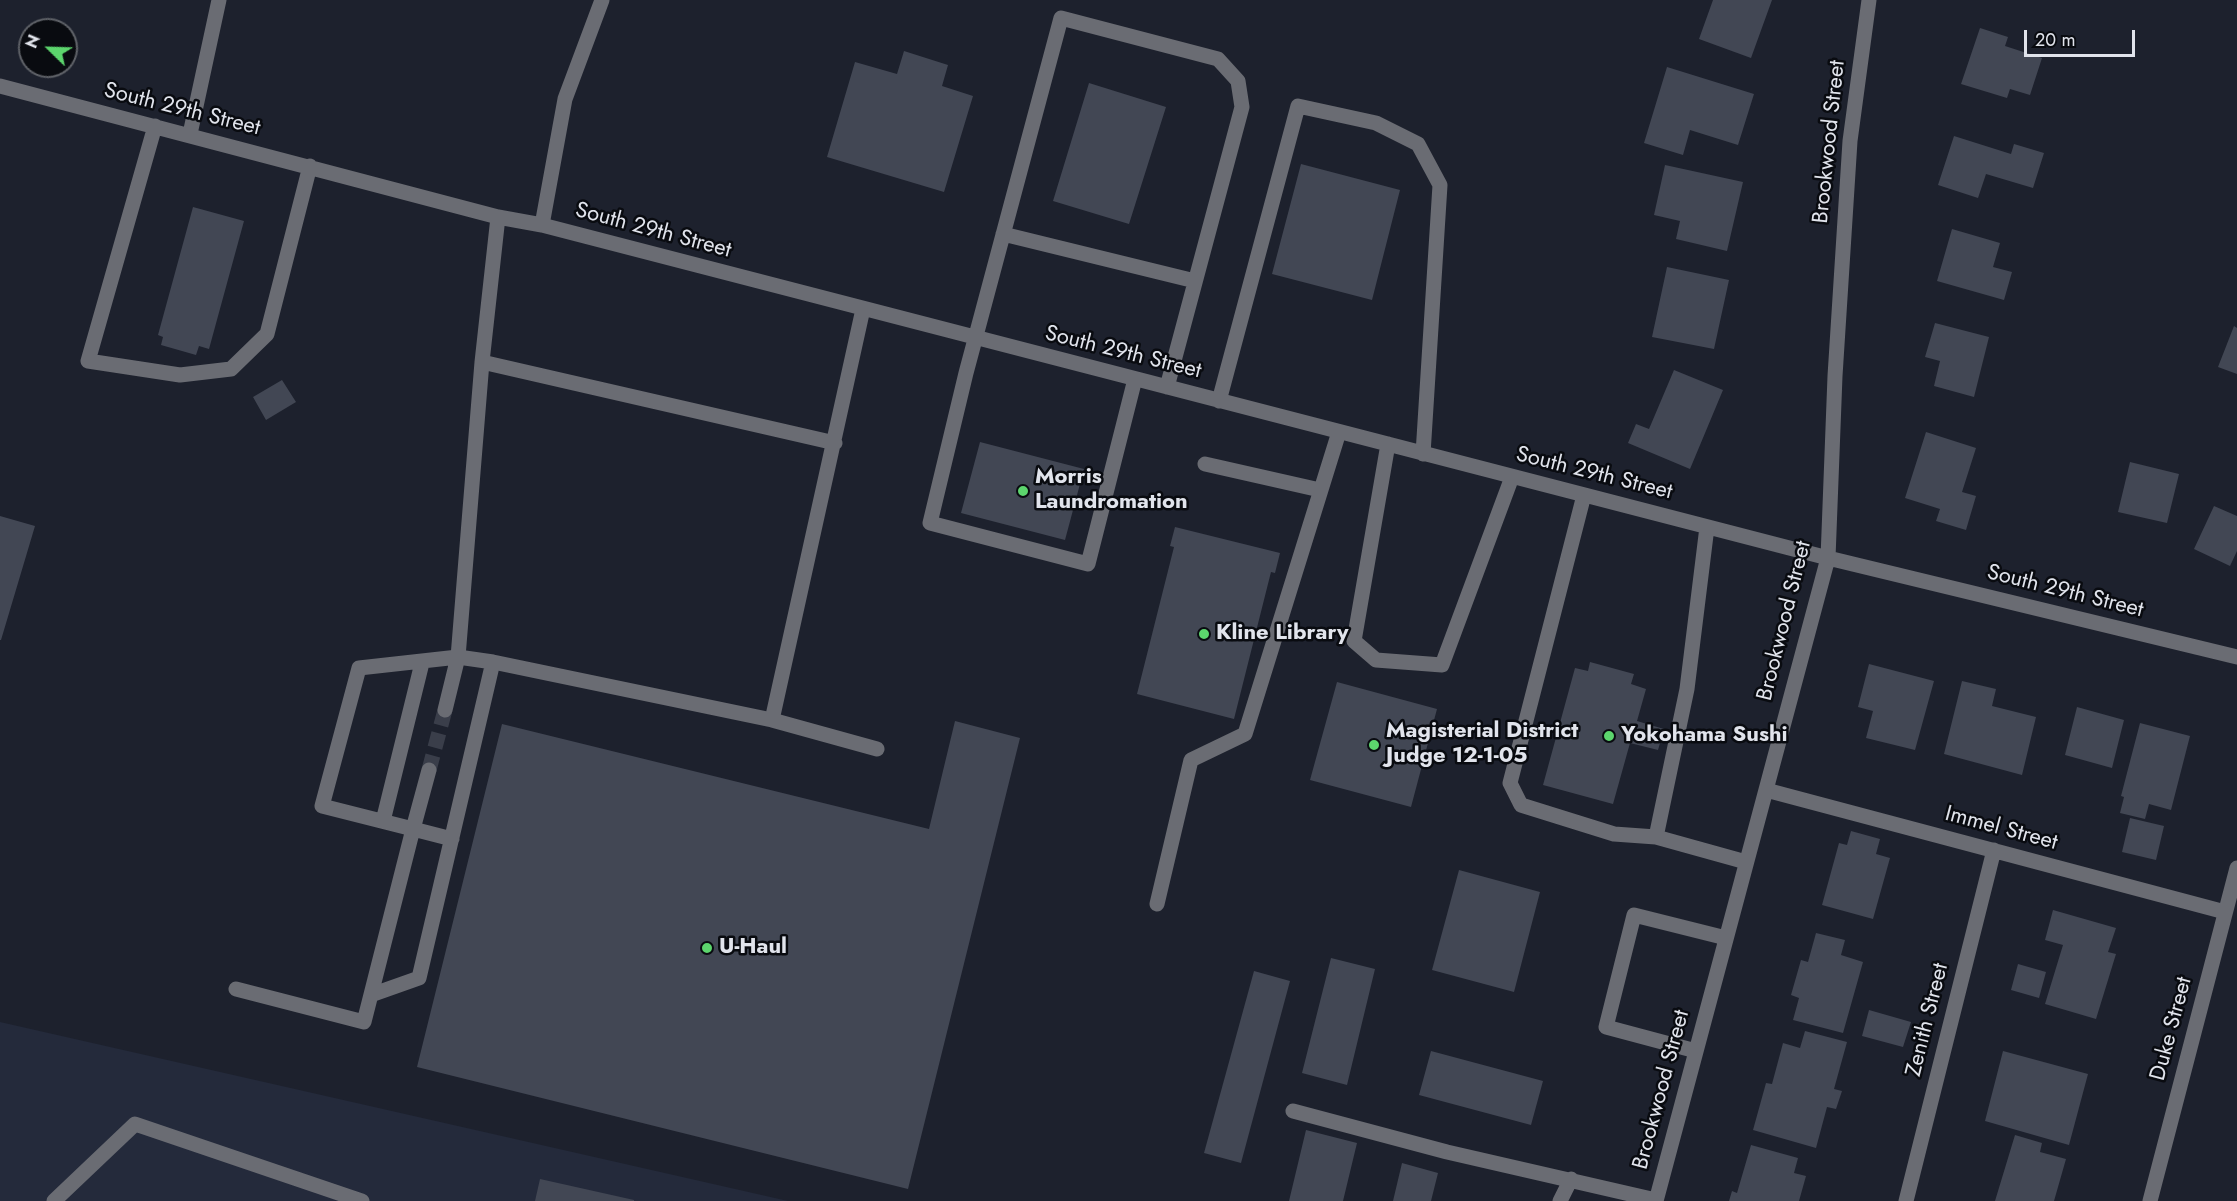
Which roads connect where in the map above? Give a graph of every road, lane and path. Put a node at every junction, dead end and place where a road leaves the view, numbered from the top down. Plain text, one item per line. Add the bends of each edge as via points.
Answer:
1 (219, 0) edge
2 (602, 0) edge
3 (1869, 0) edge
4 (0, 86) edge
5 (155, 126) junction
6 (190, 134) junction
7 (310, 166) junction
8 (498, 217) junction
9 (542, 225) junction
10 (1003, 234) junction
11 (1195, 281) junction
12 (863, 309) junction
13 (976, 338) junction
14 (482, 362) junction
15 (1135, 379) junction
16 (1167, 387) junction
17 (1219, 401) junction
18 (1339, 432) junction
19 (835, 443) junction
20 (1388, 444) junction
21 (1423, 454) junction
22 (1205, 464) dead end
23 (1512, 477) junction
24 (1320, 490) junction
25 (1584, 495) junction
26 (1707, 527) junction
27 (1828, 558) junction
28 (458, 657) junction
29 (2237, 657) edge
30 (493, 662) junction
31 (422, 663) junction
32 (445, 710) tunnel mouth
33 (772, 720) junction
34 (877, 749) dead end
35 (429, 770) tunnel mouth
36 (1766, 790) junction
37 (383, 821) junction
38 (413, 829) junction
39 (1656, 837) junction
40 (452, 839) junction
41 (1994, 850) junction
42 (1746, 862) junction
43 (2237, 867) edge
44 (1156, 904) dead end
45 (2225, 912) junction
46 (1726, 938) junction
47 (236, 989) dead end
48 (371, 995) junction
49 (1696, 1052) junction
50 (1293, 1111) dead end
51 (1571, 1179) junction
52 (54, 1201) edge
53 (362, 1201) edge
54 (1560, 1201) edge
55 (1656, 1201) edge
56 (1906, 1201) edge
57 (2150, 1201) edge

1 - 6 street
2 - 9 street via 565,99
3 - 27 street, Brookwood Street via 1850,141
4 - 5 street, South 29th Street
5 - 6 street, South 29th Street
5 - 7 street via 88,361 180,375 231,369 267,333
6 - 7 street, South 29th Street
7 - 8 street, South 29th Street
8 - 9 street, South 29th Street
8 - 14 street
9 - 12 street, South 29th Street
10 - 11 street
10 - 11 street via 1061,18 1218,59 1238,81 1242,107
10 - 13 street
11 - 16 street
12 - 13 street, South 29th Street
12 - 19 street
13 - 15 street, South 29th Street
13 - 15 street via 930,523 1088,564
14 - 19 street
14 - 28 street
15 - 16 street, South 29th Street
16 - 17 street, South 29th Street
17 - 18 street, South 29th Street
17 - 21 street via 1298,106 1376,123 1419,144 1440,185
18 - 20 street, South 29th Street
18 - 24 street
19 - 33 street
20 - 21 street, South 29th Street
20 - 23 street via 1354,641 1376,660 1442,665
21 - 23 street, South 29th Street
22 - 24 street
23 - 25 street, South 29th Street
24 - 44 street via 1245,734 1191,760
25 - 26 street, South 29th Street
25 - 39 street via 1510,783 1521,805 1614,834
26 - 27 street, South 29th Street
26 - 39 street via 1687,689
27 - 29 street, South 29th Street
27 - 36 street, Brookwood Street
28 - 30 street
28 - 31 street
28 - 32 street
30 - 33 street
30 - 40 street
31 - 37 street
31 - 37 street via 359,668 322,806
33 - 34 street
35 - 38 street
36 - 41 street, Immel Street
36 - 42 street, Brookwood Street
37 - 38 street
38 - 40 street
38 - 48 street
39 - 42 street
40 - 48 street via 419,978
41 - 45 street, Immel Street
41 - 56 street, Zenith Street
42 - 46 street, Brookwood Street
43 - 45 street, Duke Street
45 - 57 street, Duke Street
46 - 49 street, Brookwood Street
46 - 49 street via 1634,915 1606,1027
47 - 48 street via 364,1022
49 - 55 street, Brookwood Street
50 - 51 street via 1447,1152
51 - 54 street
51 - 55 street
52 - 53 street via 135,1124

